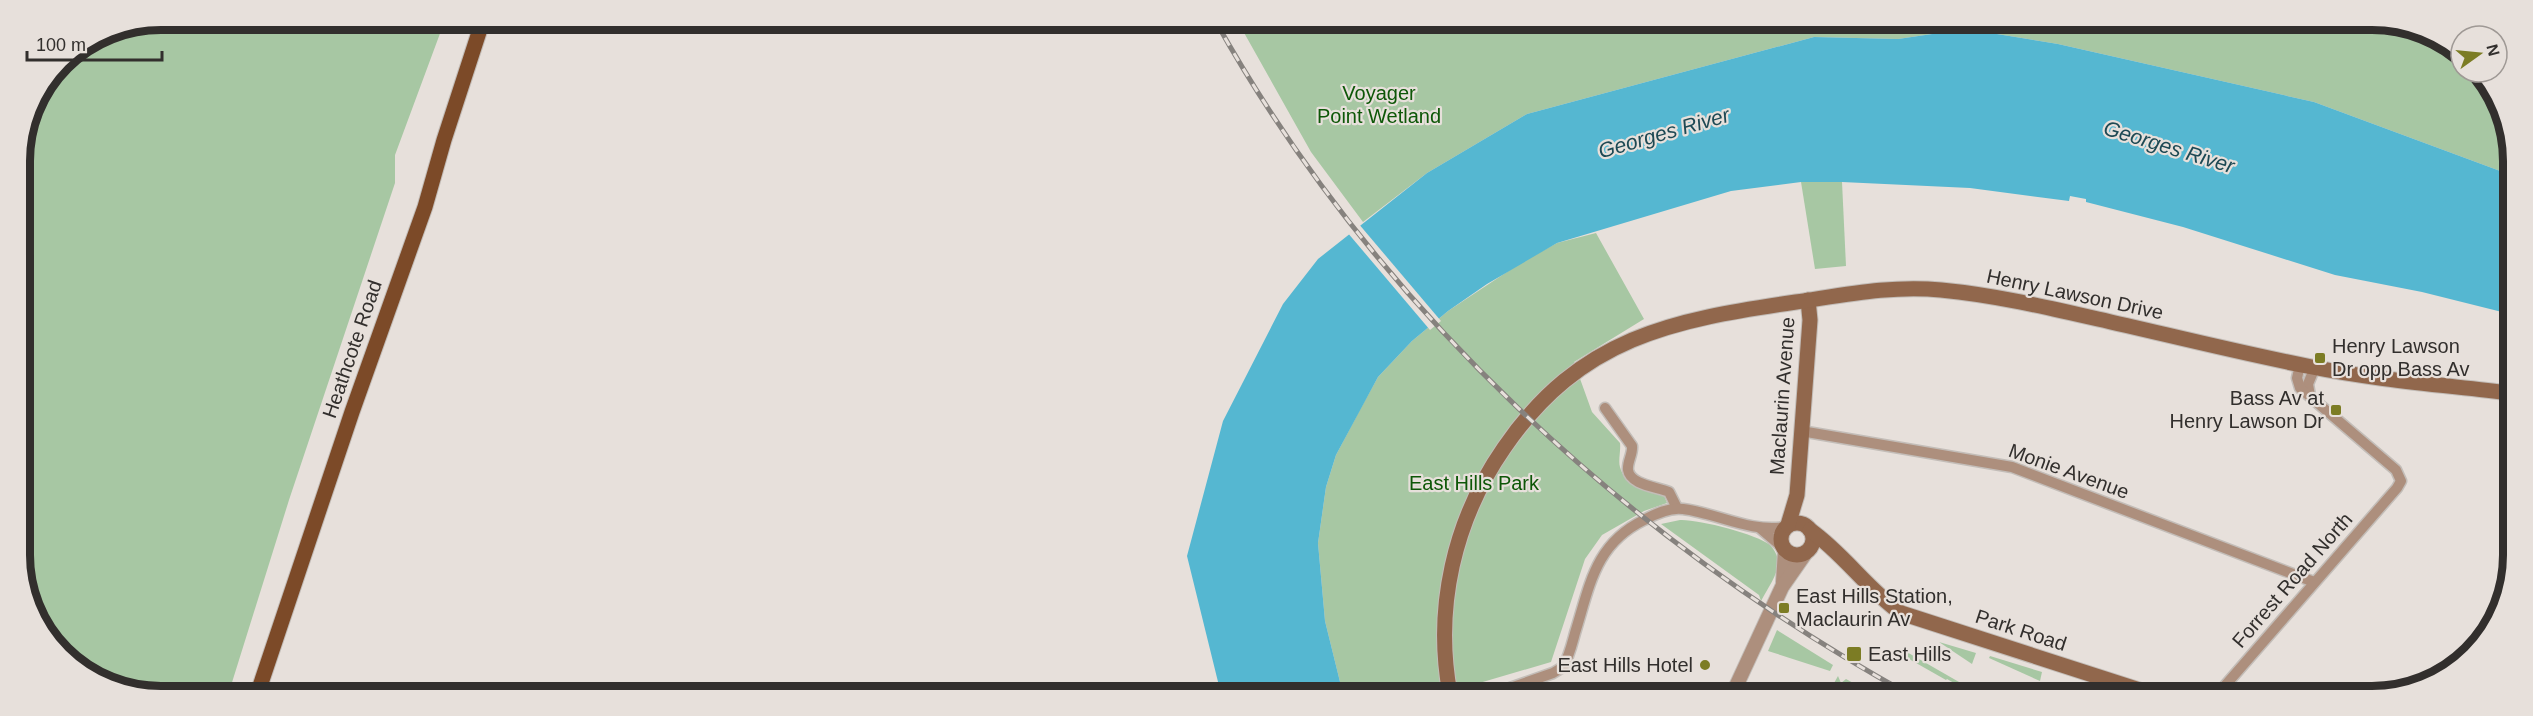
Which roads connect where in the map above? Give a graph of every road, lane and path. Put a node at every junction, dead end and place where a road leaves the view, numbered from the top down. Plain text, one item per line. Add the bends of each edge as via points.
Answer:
1 (480, 30) edge
2 (1808, 300) junction
3 (2307, 366) junction
4 (2503, 392) edge
5 (1605, 408) dead end
6 (1802, 430) junction
7 (1797, 495) junction
8 (1677, 508) junction
9 (1787, 526) junction
10 (1808, 528) junction
11 (1761, 529) junction
12 (1783, 549) junction
13 (1807, 552) junction
14 (1851, 569) junction
15 (2314, 582) junction
16 (1782, 587) junction
17 (260, 686) edge
18 (1449, 686) edge
19 (1517, 686) edge
20 (1736, 686) edge
21 (2127, 686) edge
22 (2225, 686) edge

1 - 17 main road, Heathcote Road via 425,207
2 - 3 main road, Henry Lawson Drive via 1894,289 1969,293
2 - 6 main road, Maclaurin Avenue
2 - 18 main road, Henry Lawson Drive via 1700,317 1619,344 1540,403 1487,473 1454,557 1446,607
3 - 4 main road, Henry Lawson Drive
3 - 15 street, Forrest Road North via 2298,383 2401,477 2397,488
5 - 8 street via 1632,446 1628,470 1633,479 1669,492
6 - 7 main road, Maclaurin Avenue
6 - 15 street, Monie Avenue via 2012,467
7 - 9 main road, Maclaurin Avenue
7 - 10 main road, Maclaurin Avenue
8 - 11 street
8 - 19 street via 1625,530 1603,554 1563,667
9 - 10 main road via 1797,523
9 - 11 street
9 - 12 main road via 1780,536
10 - 13 main road via 1813,541
10 - 14 main road, Park Road
11 - 12 street
12 - 13 main road via 1792,555
12 - 16 street
13 - 14 main road, Park Road via 1826,553
13 - 16 street
14 - 21 main road, Park Road via 1901,613
15 - 22 street, Forrest Road North
16 - 20 street

